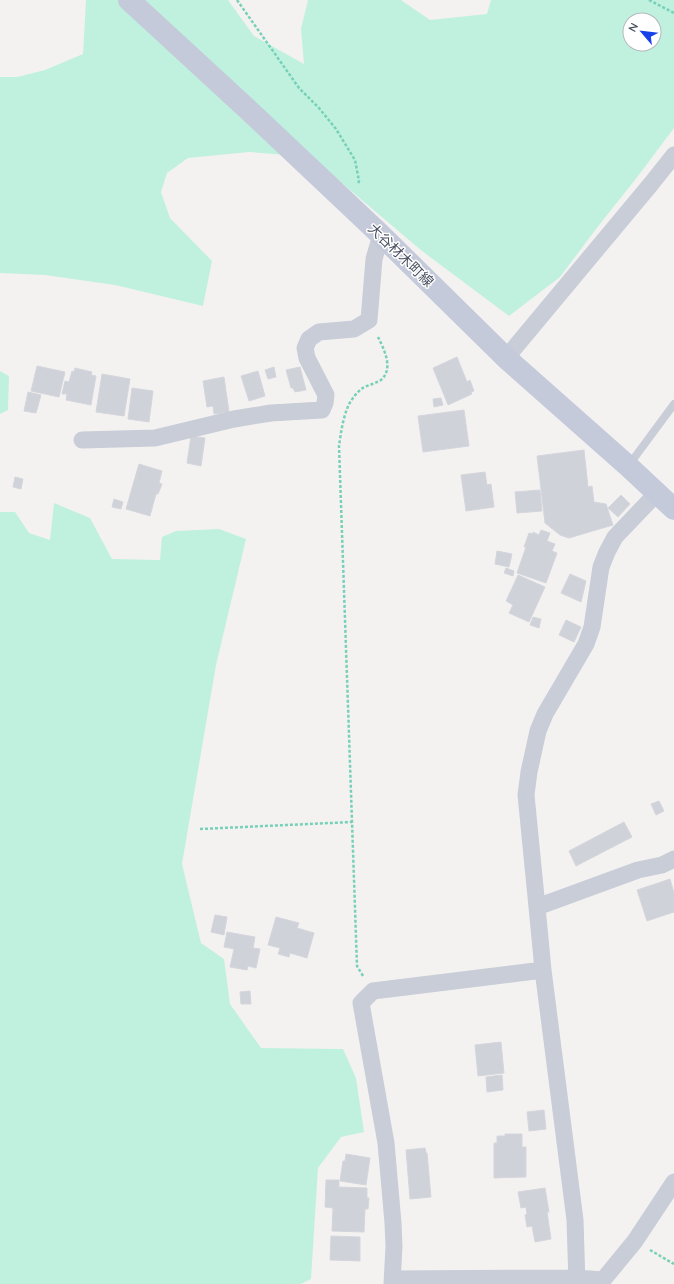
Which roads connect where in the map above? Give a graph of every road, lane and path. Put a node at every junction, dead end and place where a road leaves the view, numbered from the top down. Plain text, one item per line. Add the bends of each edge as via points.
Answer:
1 (129, 0) edge
2 (237, 0) edge
3 (649, 0) edge
4 (674, 13) edge
5 (674, 155) edge
6 (352, 208) junction
7 (381, 235) junction
8 (369, 320) junction
9 (506, 358) junction
10 (674, 404) edge
11 (82, 440) dead end
12 (628, 466) junction
13 (657, 493) junction
14 (674, 509) edge
15 (352, 822) junction
16 (200, 829) dead end
17 (674, 859) edge
18 (537, 907) junction
19 (543, 970) junction
20 (373, 991) junction
21 (674, 1182) edge
22 (635, 1242) junction
23 (674, 1264) edge
24 (576, 1281) edge
25 (392, 1282) edge

1 - 6 main road, 大谷材木町線
2 - 6 path via 299,88 336,129 354,160 359,181
3 - 4 path
5 - 9 street
6 - 7 main road, 大谷材木町線
7 - 8 street via 374,259
7 - 9 main road, 大谷材木町線
8 - 11 street via 354,329 319,332 309,339 306,358 326,396 322,410 272,413 234,419 155,438
8 - 15 path via 386,358 388,370 380,380 362,389 351,400 341,427 340,446
9 - 12 main road, 大谷材木町線
10 - 12 lane
12 - 13 main road, 大谷材木町線
13 - 14 main road, 大谷材木町線
13 - 18 street via 615,537 607,552 601,567 592,627 586,644 545,714 538,731 526,795
15 - 16 path
15 - 20 path via 356,966
17 - 18 street
18 - 19 street
19 - 20 street
19 - 24 street via 575,1220
20 - 25 street via 361,1003 386,1143 393,1223
21 - 22 street
22 - 23 path
22 - 24 street via 603,1280
24 - 25 street

